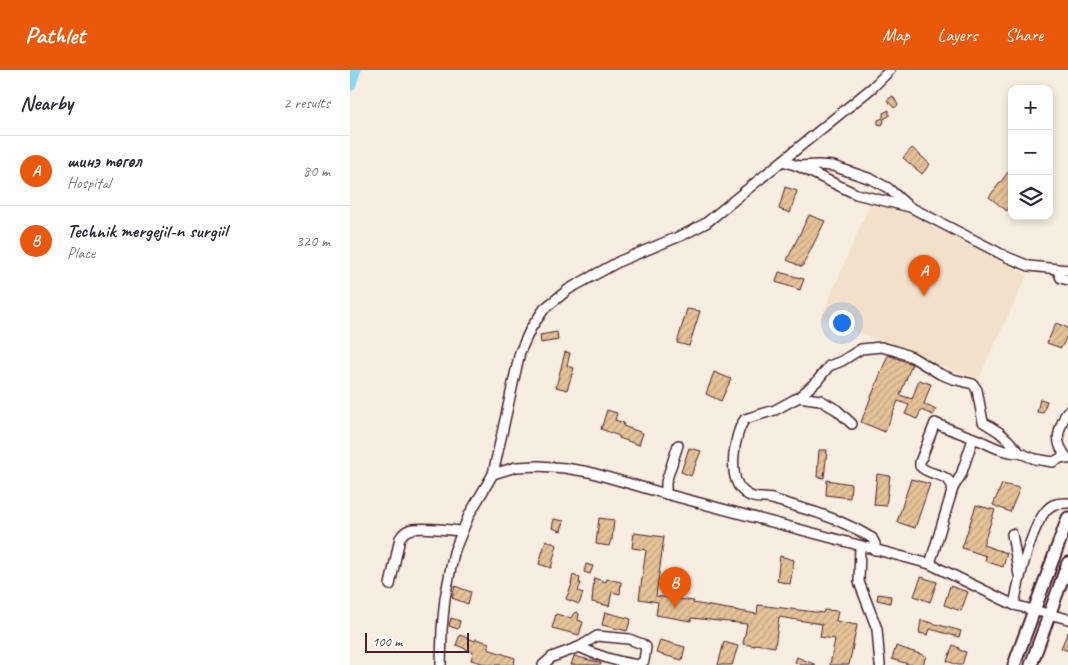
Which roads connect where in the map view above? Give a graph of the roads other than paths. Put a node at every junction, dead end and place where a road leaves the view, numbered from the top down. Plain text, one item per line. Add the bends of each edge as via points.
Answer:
1 (890, 70) edge
2 (783, 160) junction
3 (798, 166) junction
4 (910, 208) junction
5 (1057, 269) junction
6 (1068, 270) edge
7 (1068, 280) edge
8 (799, 397) junction
9 (1068, 411) edge
10 (852, 424) dead end
11 (973, 439) junction
12 (678, 445) dead end
13 (1020, 453) junction
14 (1066, 458) edge
15 (493, 474) junction
16 (953, 488) junction
17 (666, 494) junction
18 (1068, 503) edge
19 (1068, 518) edge
20 (461, 531) junction
21 (1012, 534) dead end
22 (860, 546) junction
23 (876, 550) junction
24 (1068, 562) edge
25 (930, 564) junction
26 (1020, 577) junction
27 (390, 585) dead end
28 (1014, 605) junction
29 (1034, 610) junction
30 (1050, 614) junction
31 (1068, 619) edge
32 (579, 647) junction
33 (440, 665) edge
34 (542, 665) edge
35 (880, 665) edge
36 (1014, 665) edge
37 (1031, 665) edge

1 - 2 street
2 - 3 street
2 - 15 street via 706,223 620,261 569,288 545,308 530,328 520,352
3 - 4 street via 856,194
3 - 4 street via 833,166 871,179 888,188
4 - 5 street via 1007,257 1029,266
5 - 6 street
5 - 7 street via 1061,278
8 - 10 street via 820,400
8 - 13 street via 829,366 861,349 889,349 912,356 940,374 973,384 983,422
8 - 23 street via 775,410 745,419 739,429 734,476 742,490 753,498 777,501 839,520 872,538
9 - 14 street via 1057,438
11 - 13 street via 1000,451
11 - 16 street
11 - 16 street via 935,423 920,466 947,478
12 - 17 street via 666,482
13 - 14 street via 1053,462
15 - 17 street via 539,466 565,468
15 - 20 street
16 - 25 street
17 - 22 street
18 - 26 street via 1054,504 1046,510
19 - 29 main road
20 - 27 street via 416,528 404,532
20 - 33 street via 445,598
21 - 26 street
22 - 23 street
22 - 35 street via 859,582 877,628
23 - 25 street
24 - 30 main road
25 - 28 street
26 - 28 street
28 - 29 street
29 - 30 street
29 - 36 main road
30 - 31 street
30 - 37 main road
32 - 32 street via 597,636 630,638 646,647 646,653 644,661 638,665 622,663
32 - 34 street via 552,657

